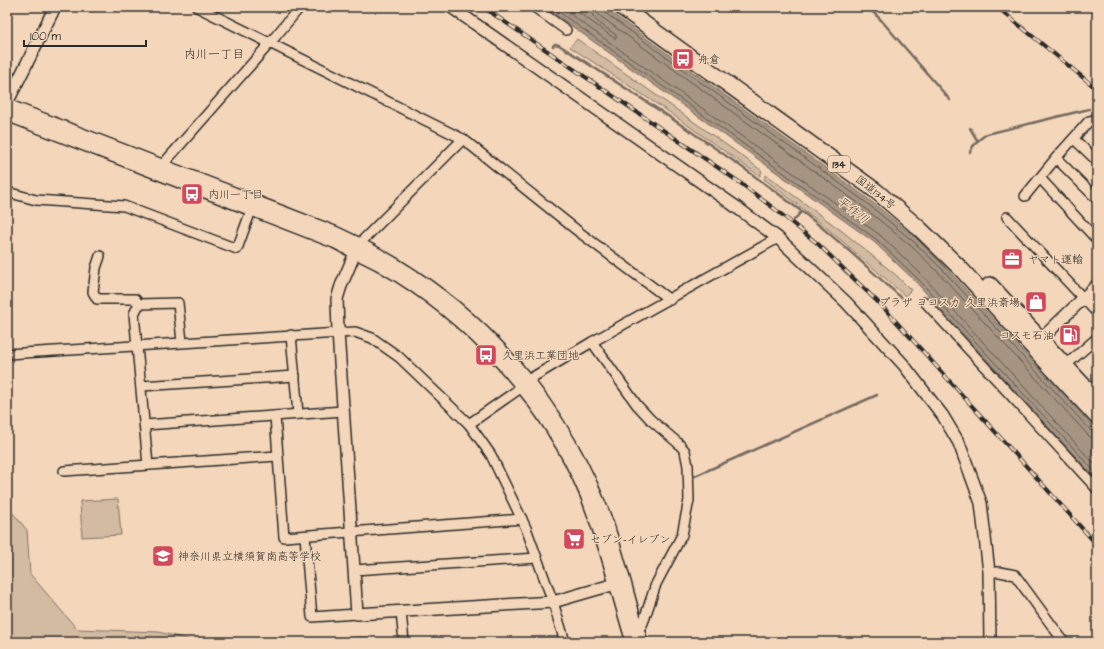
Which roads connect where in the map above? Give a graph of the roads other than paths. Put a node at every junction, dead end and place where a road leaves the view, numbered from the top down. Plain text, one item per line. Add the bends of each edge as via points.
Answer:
1 (55, 7) edge
2 (197, 7) edge
3 (300, 7) edge
4 (451, 7) edge
5 (534, 7) edge
6 (621, 7) edge
7 (636, 7) edge
8 (566, 30) dead end
9 (270, 43) junction
10 (7, 104) edge
11 (7, 115) edge
12 (1097, 119) edge
13 (463, 139) junction
14 (1074, 139) junction
15 (1056, 158) junction
16 (1097, 161) edge
17 (160, 169) junction
18 (1040, 178) junction
19 (7, 192) edge
20 (1025, 196) dead end
21 (1097, 200) edge
22 (252, 205) junction
23 (1007, 217) dead end
24 (778, 238) junction
25 (1097, 240) edge
26 (358, 248) junction
27 (100, 256) dead end
28 (1097, 285) edge
29 (1083, 298) junction
30 (670, 300) junction
31 (924, 302) dead end
32 (139, 304) junction
33 (1097, 313) edge
34 (338, 332) junction
35 (291, 335) junction
36 (1097, 338) edge
37 (182, 342) junction
38 (592, 342) junction
39 (1037, 343) junction
40 (137, 345) junction
41 (7, 354) edge
42 (1066, 365) junction
43 (295, 376) junction
44 (525, 384) junction
45 (141, 386) junction
46 (1097, 400) edge
47 (343, 411) junction
48 (298, 414) junction
49 (275, 416) junction
50 (1097, 416) edge
51 (469, 424) junction
52 (145, 425) junction
53 (277, 456) junction
54 (148, 466) junction
55 (64, 471) dead end
56 (1097, 489) edge
57 (522, 519) junction
58 (351, 532) junction
59 (305, 536) junction
60 (537, 558) junction
61 (354, 570) junction
62 (989, 572) junction
63 (620, 583) junction
64 (553, 602) junction
65 (401, 612) junction
66 (357, 614) junction
67 (638, 629) junction
68 (404, 642) edge
69 (565, 642) edge
70 (632, 642) edge
71 (642, 642) edge
72 (990, 642) edge
73 (1064, 642) edge

1 - 10 street
2 - 9 street
3 - 9 street
4 - 24 street
5 - 8 street
6 - 39 highway, 国道134号 / 134 via 876,191 920,229
7 - 39 highway, 国道134号 / 134 via 883,184 928,223
9 - 13 street
9 - 17 street
10 - 17 street
11 - 17 street
12 - 14 street via 1089,121
13 - 26 street
13 - 30 street via 579,232
14 - 15 street
14 - 16 street
15 - 18 street
15 - 21 street
17 - 22 street
18 - 20 street
18 - 25 street
19 - 22 street via 36,200 124,206 237,249
22 - 26 street via 337,233
23 - 29 street
24 - 30 street
24 - 62 street via 862,319 903,364 943,416 959,443 981,503
26 - 34 street via 337,299
26 - 44 street via 405,270 456,306 494,341
27 - 32 street via 93,292 97,299 134,298
28 - 29 street
29 - 33 street
29 - 39 street
30 - 38 street
31 - 56 street
32 - 37 street via 178,303
32 - 40 street via 134,314
34 - 35 street
34 - 47 street
34 - 51 street via 355,332 372,338 399,356
35 - 37 street
35 - 43 street
36 - 42 street
37 - 40 street
38 - 44 street
38 - 67 street via 637,406 685,451 688,466 689,500 682,535 656,584 644,620
39 - 42 highway, 国道134号 / 134
39 - 50 highway, 国道134号 / 134
40 - 41 street
40 - 45 street
42 - 46 highway, 国道134号 / 134
43 - 45 street
43 - 48 street
44 - 51 street
44 - 63 street via 550,409 584,469 602,509
45 - 52 street
47 - 48 street
47 - 58 street
48 - 49 street
49 - 52 street
49 - 53 street
51 - 57 street via 491,455
52 - 54 street
53 - 54 street
53 - 59 street via 284,537
54 - 55 street
57 - 58 street
57 - 60 street
58 - 59 street
58 - 61 street
59 - 66 street via 312,617
60 - 61 street
60 - 64 street
61 - 66 street
62 - 72 street
62 - 73 street via 1015,575
63 - 64 street
63 - 67 street
63 - 70 street
64 - 65 street
64 - 69 street
65 - 66 street
65 - 68 street
67 - 71 street

